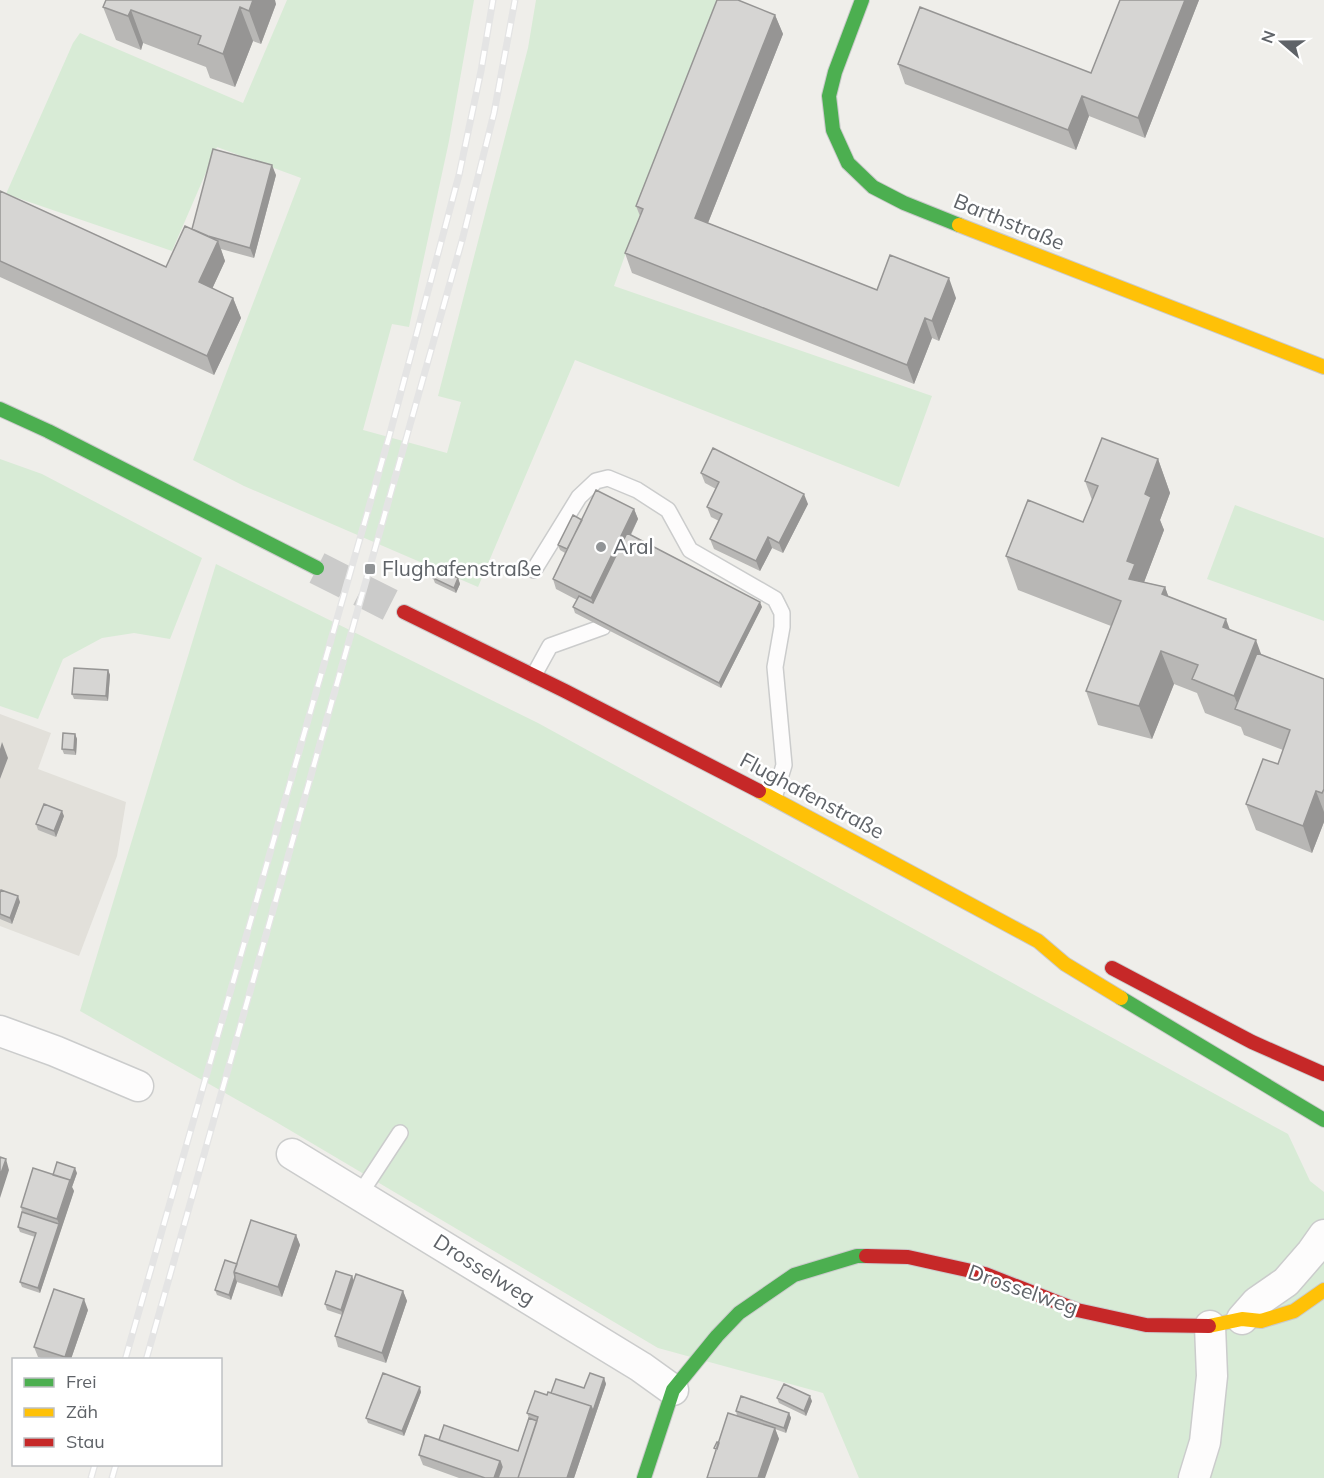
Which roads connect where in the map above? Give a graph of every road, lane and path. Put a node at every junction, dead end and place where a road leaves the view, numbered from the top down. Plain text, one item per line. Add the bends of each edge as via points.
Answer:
1 (862, 0) edge
2 (1324, 367) edge
3 (0, 409) edge
4 (690, 550) junction
5 (677, 563) edge
6 (317, 568) tunnel mouth
7 (534, 570) dead end
8 (404, 612) tunnel mouth
9 (603, 627) edge
10 (534, 675) junction
11 (774, 798) junction
12 (1038, 940) junction
13 (1061, 944) dead end
14 (1104, 964) dead end
15 (0, 1031) edge
16 (1324, 1074) edge
17 (138, 1086) dead end
18 (1324, 1120) edge
19 (400, 1132) dead end
20 (292, 1154) dead end
21 (360, 1194) junction
22 (1324, 1234) edge
23 (1324, 1290) edge
24 (1242, 1319) junction
25 (1210, 1326) junction
26 (673, 1390) junction
27 (644, 1478) edge
28 (1194, 1478) edge

1 - 2 main road, Barthstraße via 829,96 833,130 848,163 873,187 915,207
3 - 6 main road
4 - 5 lane
4 - 7 lane via 668,510 637,490 608,478 597,481 579,497
4 - 11 lane via 775,599 782,613 775,667 784,765
8 - 10 main road, Flughafenstraße
9 - 10 lane via 550,646
10 - 11 main road, Flughafenstraße
11 - 12 main road, Flughafenstraße
12 - 13 main road, Flughafenstraße
12 - 18 main road, Flughafenstraße via 1065,964
14 - 16 main road via 1252,1042
15 - 17 street
19 - 21 lane
20 - 21 street, Drosselweg
21 - 26 street, Drosselweg via 641,1366
22 - 24 street via 1286,1282 1257,1302
23 - 24 main road, Drosselweg via 1294,1311 1261,1321
24 - 25 main road, Drosselweg
25 - 26 main road, Drosselweg via 1146,1325 1077,1310 986,1274 908,1257 857,1256 794,1275 739,1313
25 - 28 street via 1212,1376 1205,1442
26 - 27 main road, Drosselweg

